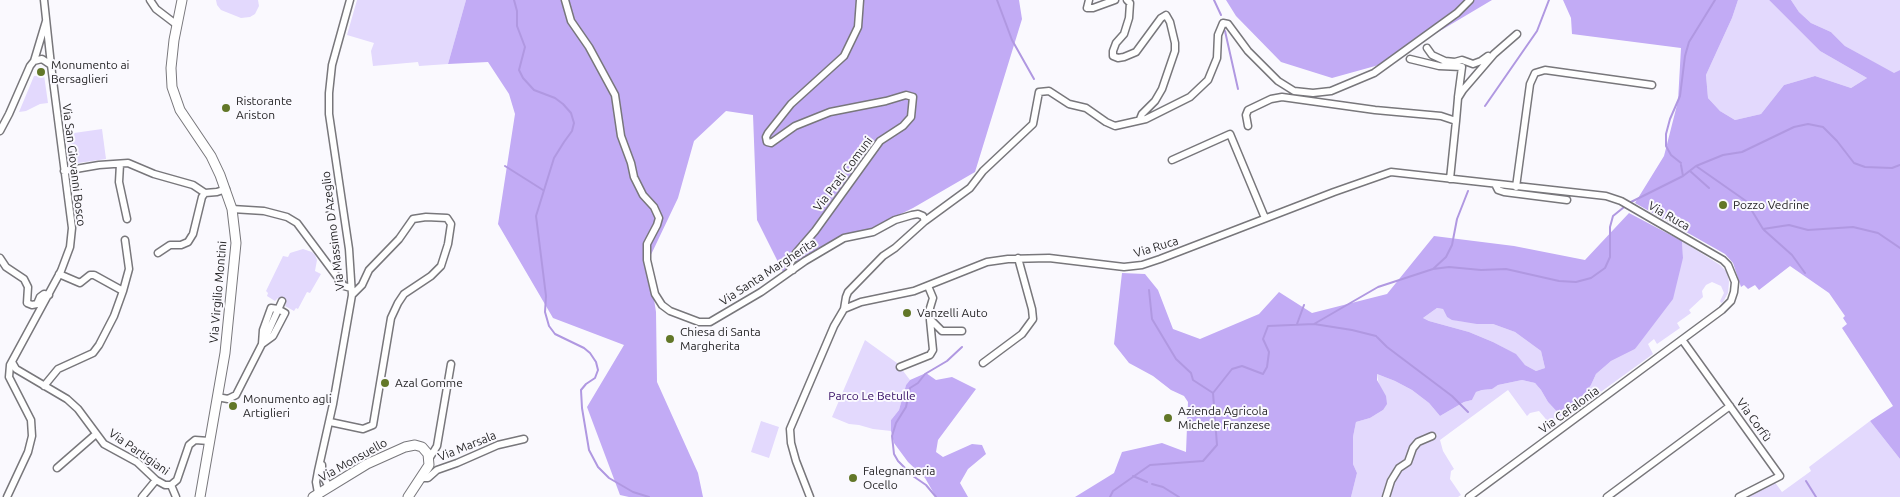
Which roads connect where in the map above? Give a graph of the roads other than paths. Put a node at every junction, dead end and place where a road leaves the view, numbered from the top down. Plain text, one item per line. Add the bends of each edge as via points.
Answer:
1 (44, 0) edge
2 (150, 0) edge
3 (182, 0) edge
4 (350, 0) edge
5 (565, 0) edge
6 (860, 0) edge
7 (1089, 0) edge
8 (1114, 0) edge
9 (1127, 0) edge
10 (1470, 0) edge
11 (46, 21) junction
12 (176, 25) junction
13 (1517, 34) dead end
14 (1428, 48) dead end
15 (1502, 48) junction
16 (1410, 59) dead end
17 (34, 61) junction
18 (51, 65) junction
19 (1652, 85) dead end
20 (1458, 98) junction
21 (1140, 119) junction
22 (1456, 121) junction
23 (1248, 126) dead end
24 (0, 131) edge
25 (1172, 160) dead end
26 (120, 164) junction
27 (64, 171) junction
28 (1450, 178) junction
29 (1495, 184) junction
30 (1516, 187) junction
31 (226, 189) junction
32 (205, 193) junction
33 (1568, 200) dead end
34 (232, 209) junction
35 (1265, 218) junction
36 (127, 219) dead end
37 (925, 221) junction
38 (125, 240) dead end
39 (158, 253) dead end
40 (0, 258) edge
41 (1018, 258) junction
42 (793, 270) junction
43 (59, 274) junction
44 (928, 286) junction
45 (124, 291) junction
46 (352, 291) junction
47 (49, 295) junction
48 (282, 300) dead end
49 (278, 309) junction
50 (844, 309) junction
51 (930, 319) junction
52 (962, 331) dead end
53 (1683, 341) junction
54 (262, 344) junction
55 (12, 362) junction
56 (982, 363) dead end
57 (451, 364) dead end
58 (900, 367) dead end
59 (44, 386) junction
60 (217, 397) junction
61 (1730, 406) junction
62 (330, 422) junction
63 (96, 434) junction
64 (1432, 436) dead end
65 (524, 439) dead end
66 (209, 441) junction
67 (429, 459) junction
68 (322, 460) junction
69 (57, 468) dead end
70 (421, 478) junction
71 (156, 480) junction
72 (171, 485) junction
73 (329, 487) junction
74 (316, 495) edge
75 (7, 497) edge
76 (142, 497) edge
77 (176, 497) edge
78 (200, 497) edge
79 (408, 497) edge
80 (810, 497) edge
81 (1386, 497) edge
82 (1469, 497) edge
83 (1607, 497) edge
84 (1739, 497) edge

1 - 11 street, Via San Giovanni Bosco
2 - 12 street
3 - 12 main road, Via Virgilio Montini
4 - 46 street, Via Massimo D'Azeglio via 332,65 329,93
5 - 42 street, Via Santa Margherita via 571,21 590,47 615,95 634,177 659,218 647,244 647,260 655,294 662,305 679,316 710,322
6 - 42 street, Via Prati Comuni via 858,27 844,56 791,104 768,133 768,142 795,126 830,112 906,95 913,97 911,117 880,141 796,252 790,264
7 - 8 street via 1087,8
9 - 21 street via 1130,3 1129,18 1113,56 1124,57 1136,52 1166,15 1175,43 1162,89
10 - 21 street via 1374,73 1332,91 1313,94 1294,91 1278,81 1248,51 1228,24 1223,23 1218,35 1217,58 1208,80 1190,97
11 - 17 street
11 - 18 street, Via San Giovanni Bosco
12 - 31 main road, Via Virgilio Montini via 171,68 175,99 211,156
13 - 15 street
14 - 15 street via 1432,55 1445,61 1462,60 1473,64
15 - 20 street via 1479,70
16 - 20 street via 1439,66 1462,67
17 - 18 street via 43,59
17 - 24 street
18 - 27 street, Via San Giovanni Bosco
19 - 30 street via 1545,70 1535,73 1530,84
20 - 22 street
21 - 37 street via 1115,126 1049,91 1039,92 1033,124 983,171 970,188
22 - 23 street via 1441,116 1282,97 1248,110
22 - 28 street
25 - 35 street via 1230,134
26 - 27 street
26 - 32 street via 128,163
26 - 36 street via 119,182
27 - 43 street, Via San Giovanni Bosco via 72,228 70,247
28 - 29 street, Via Ruca
28 - 35 street, Via Ruca via 1391,172
29 - 30 street, Via Ruca
29 - 33 street, Via Ruca via 1504,192
30 - 53 street, Via Ruca via 1606,196 1621,201 1722,260 1735,282 1731,301
31 - 32 street
31 - 34 main road, Via Virgilio Montini
32 - 39 street via 188,242 170,245
34 - 46 street via 264,211 297,223 344,286
34 - 60 main road, Via Virgilio Montini via 236,243 229,325
35 - 41 street, Via Ruca via 1142,265 1124,267 1049,258
37 - 42 street, Via Santa Margherita via 923,216 912,215 873,232 844,238
37 - 50 street via 864,274 846,297
38 - 45 street via 129,268
40 - 47 street via 6,267 24,279 28,287 28,303 37,304 44,294
41 - 44 street, Via Ruca via 987,262
41 - 56 street via 1033,319 1022,334
43 - 45 street via 80,283 90,275 94,276
43 - 47 street, Via San Giovanni Bosco
44 - 50 street, Via Ruca
44 - 51 street via 933,298
45 - 59 street via 93,353 58,369
46 - 62 street, Via Massimo D'Azeglio
46 - 62 street via 362,285 369,270 413,220 447,218 450,224 448,244 441,266 404,294 391,318 373,425 363,429
47 - 55 street, Via San Giovanni Bosco
48 - 49 street
49 - 54 street via 271,308
49 - 54 street via 285,313 273,336
50 - 80 street via 790,429 791,443
51 - 52 street via 942,331
51 - 58 street via 933,350 930,355
53 - 61 street, Via Corfù
53 - 82 street, Via Cefalonia
54 - 60 street via 236,395
55 - 59 street, Via Partigiani via 16,369
55 - 75 street via 9,377 31,420 32,436
57 - 67 street via 437,446
59 - 63 street, Via Partigiani via 68,399
60 - 66 main road, Via Virgilio Montini
61 - 83 street
61 - 84 street, Via Corfù via 1780,476
62 - 68 street, Via Massimo D'Azeglio
63 - 69 street, Via Partigiani
63 - 71 street, Via Partigiani via 104,444 137,462
64 - 81 street via 1413,448 1408,462 1399,468 1391,481
65 - 70 street, Via Marsala via 498,445 437,470 428,478
66 - 72 street, Via Partigiani via 195,440 189,445 177,480
66 - 78 main road, Via Virgilio Montini
67 - 70 main road via 427,471
67 - 73 main road, Via Monsuello via 422,447 405,447
68 - 73 street, Via Massimo D'Azeglio via 322,474
68 - 74 street, Via Massimo D'Azeglio
70 - 79 main road
71 - 72 street, Via Partigiani
71 - 76 street
72 - 77 street, Via Partigiani
73 - 74 main road, Via Monsuello

